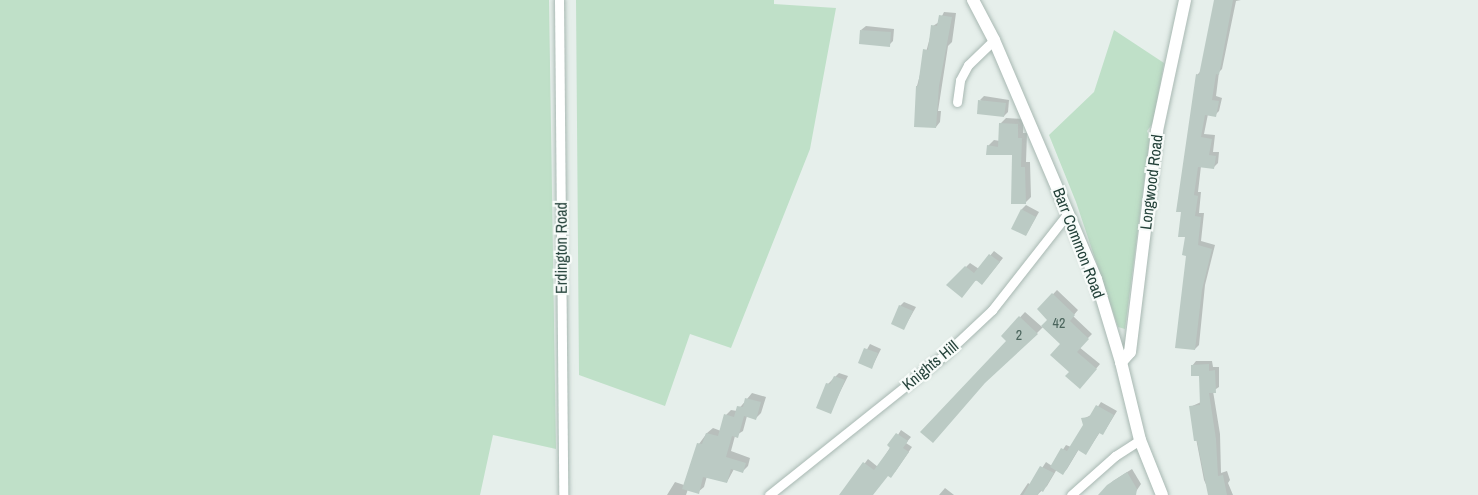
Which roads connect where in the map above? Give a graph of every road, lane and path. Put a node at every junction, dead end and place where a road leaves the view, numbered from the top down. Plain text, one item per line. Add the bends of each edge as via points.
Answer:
1 (559, 0) edge
2 (973, 0) edge
3 (1185, 0) edge
4 (994, 40) junction
5 (957, 102) dead end
6 (1068, 213) junction
7 (1121, 362) junction
8 (1140, 440) junction
9 (563, 495) edge
10 (769, 495) edge
11 (1071, 495) edge
12 (1162, 495) edge

1 - 9 street, Erdington Road
2 - 4 main road, Barr Common Road
3 - 7 main road, Longwood Road via 1156,140 1130,352
4 - 5 street via 968,65 960,80
4 - 6 main road, Barr Common Road
6 - 7 main road, Barr Common Road via 1096,279
6 - 10 street, Knights Hill via 992,310 942,357
7 - 8 main road, Barr Common Road
8 - 11 street via 1115,456
8 - 12 main road, Barr Common Road

